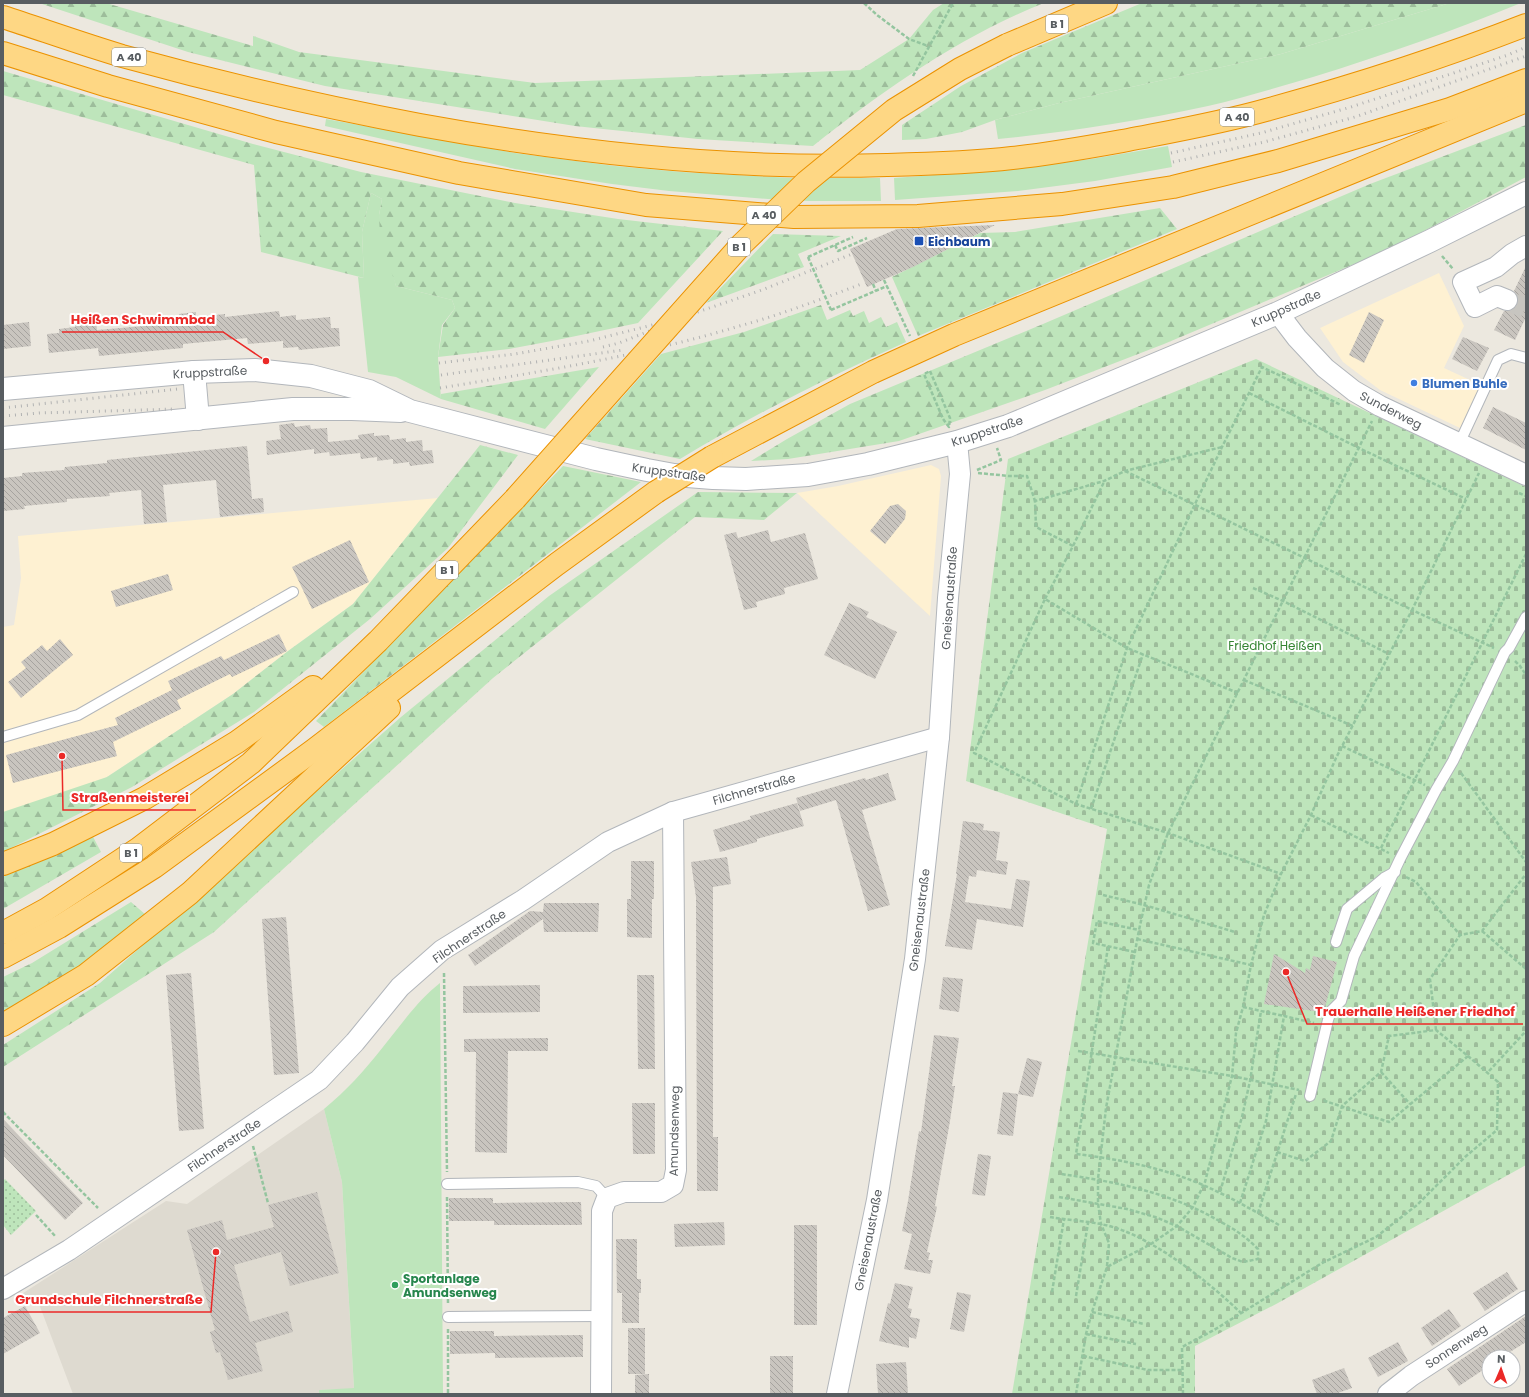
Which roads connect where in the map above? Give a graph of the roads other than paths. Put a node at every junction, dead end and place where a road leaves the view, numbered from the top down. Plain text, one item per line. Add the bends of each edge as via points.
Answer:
1 (1106, 3) edge
2 (3, 17) edge
3 (1526, 25) edge
4 (3, 53) edge
5 (1526, 80) edge
6 (1526, 101) edge
7 (1526, 193) edge
8 (1526, 246) edge
9 (1496, 267) junction
10 (1278, 313) junction
11 (1526, 358) edge
12 (194, 372) junction
13 (3, 389) edge
14 (410, 411) junction
15 (198, 420) junction
16 (3, 438) edge
17 (957, 442) junction
18 (1459, 444) junction
19 (1526, 475) edge
20 (293, 592) dead end
21 (1526, 617) edge
22 (486, 619) junction
23 (378, 641) junction
24 (3, 737) edge
25 (939, 737) junction
26 (673, 812) junction
27 (3, 864) edge
28 (1395, 872) junction
29 (3, 933) edge
30 (1336, 942) dead end
31 (3, 957) edge
32 (3, 1025) edge
33 (1310, 1096) road end
34 (447, 1184) dead end
35 (607, 1198) junction
36 (3, 1289) edge
37 (1526, 1301) edge
38 (602, 1316) junction
39 (448, 1317) dead end
40 (601, 1394) edge
41 (837, 1394) edge
42 (1388, 1394) edge

1 - 23 highway, B 1, bridge via 1007,45 960,69 894,110 806,182 742,244 515,499
2 - 3 highway, A 40 via 119,55 257,92 465,133 567,149 668,159 834,167 937,164 1011,158 1198,126 1264,111 1409,68
4 - 5 highway, A 40 via 108,86 276,132 458,173 646,205 794,217 918,216 1062,204 1173,187 1278,161 1443,112
6 - 22 highway, bridge via 954,335 873,372 712,457 656,492
7 - 10 street, Kruppstraße
8 - 9 street
9 - 9 street via 1502,298 1475,307 1463,282
10 - 17 street, Kruppstraße via 991,432
10 - 18 street, Sunderweg via 1325,368 1354,391
11 - 18 lane via 1511,354 1498,360
12 - 13 street, Kruppstraße
12 - 14 street, Kruppstraße via 255,370 311,376 369,391
12 - 15 street
14 - 15 street, Kruppstraße via 352,408 293,409
14 - 17 street, Kruppstraße via 596,459 667,474 713,478 746,479 808,475 868,464
15 - 16 street, Kruppstraße
17 - 25 street, Gneisenaustraße via 960,474
18 - 19 street, Sunderweg
20 - 24 lane via 78,715
21 - 28 lane via 1505,652 1453,761
22 - 31 highway via 314,750 154,867 59,927
22 - 32 highway via 190,893 86,975
23 - 27 highway via 237,742 145,798 53,844
23 - 29 highway, B 1 via 251,763 138,849 47,909
25 - 26 street, Filchnerstraße
25 - 41 street, Gneisenaustraße via 914,967 877,1200
26 - 35 street, Amundsenweg via 676,1170 673,1186 661,1192 624,1192
26 - 36 street, Filchnerstraße via 608,842 523,900 442,950 400,987 355,1042 319,1080 69,1250
28 - 30 lane via 1347,909
28 - 33 lane via 1354,956 1342,1001 1330,1011
34 - 35 lane via 578,1182 596,1186
35 - 38 street via 602,1211
37 - 42 street, Sonnenweg via 1411,1376
38 - 39 lane
38 - 40 street

